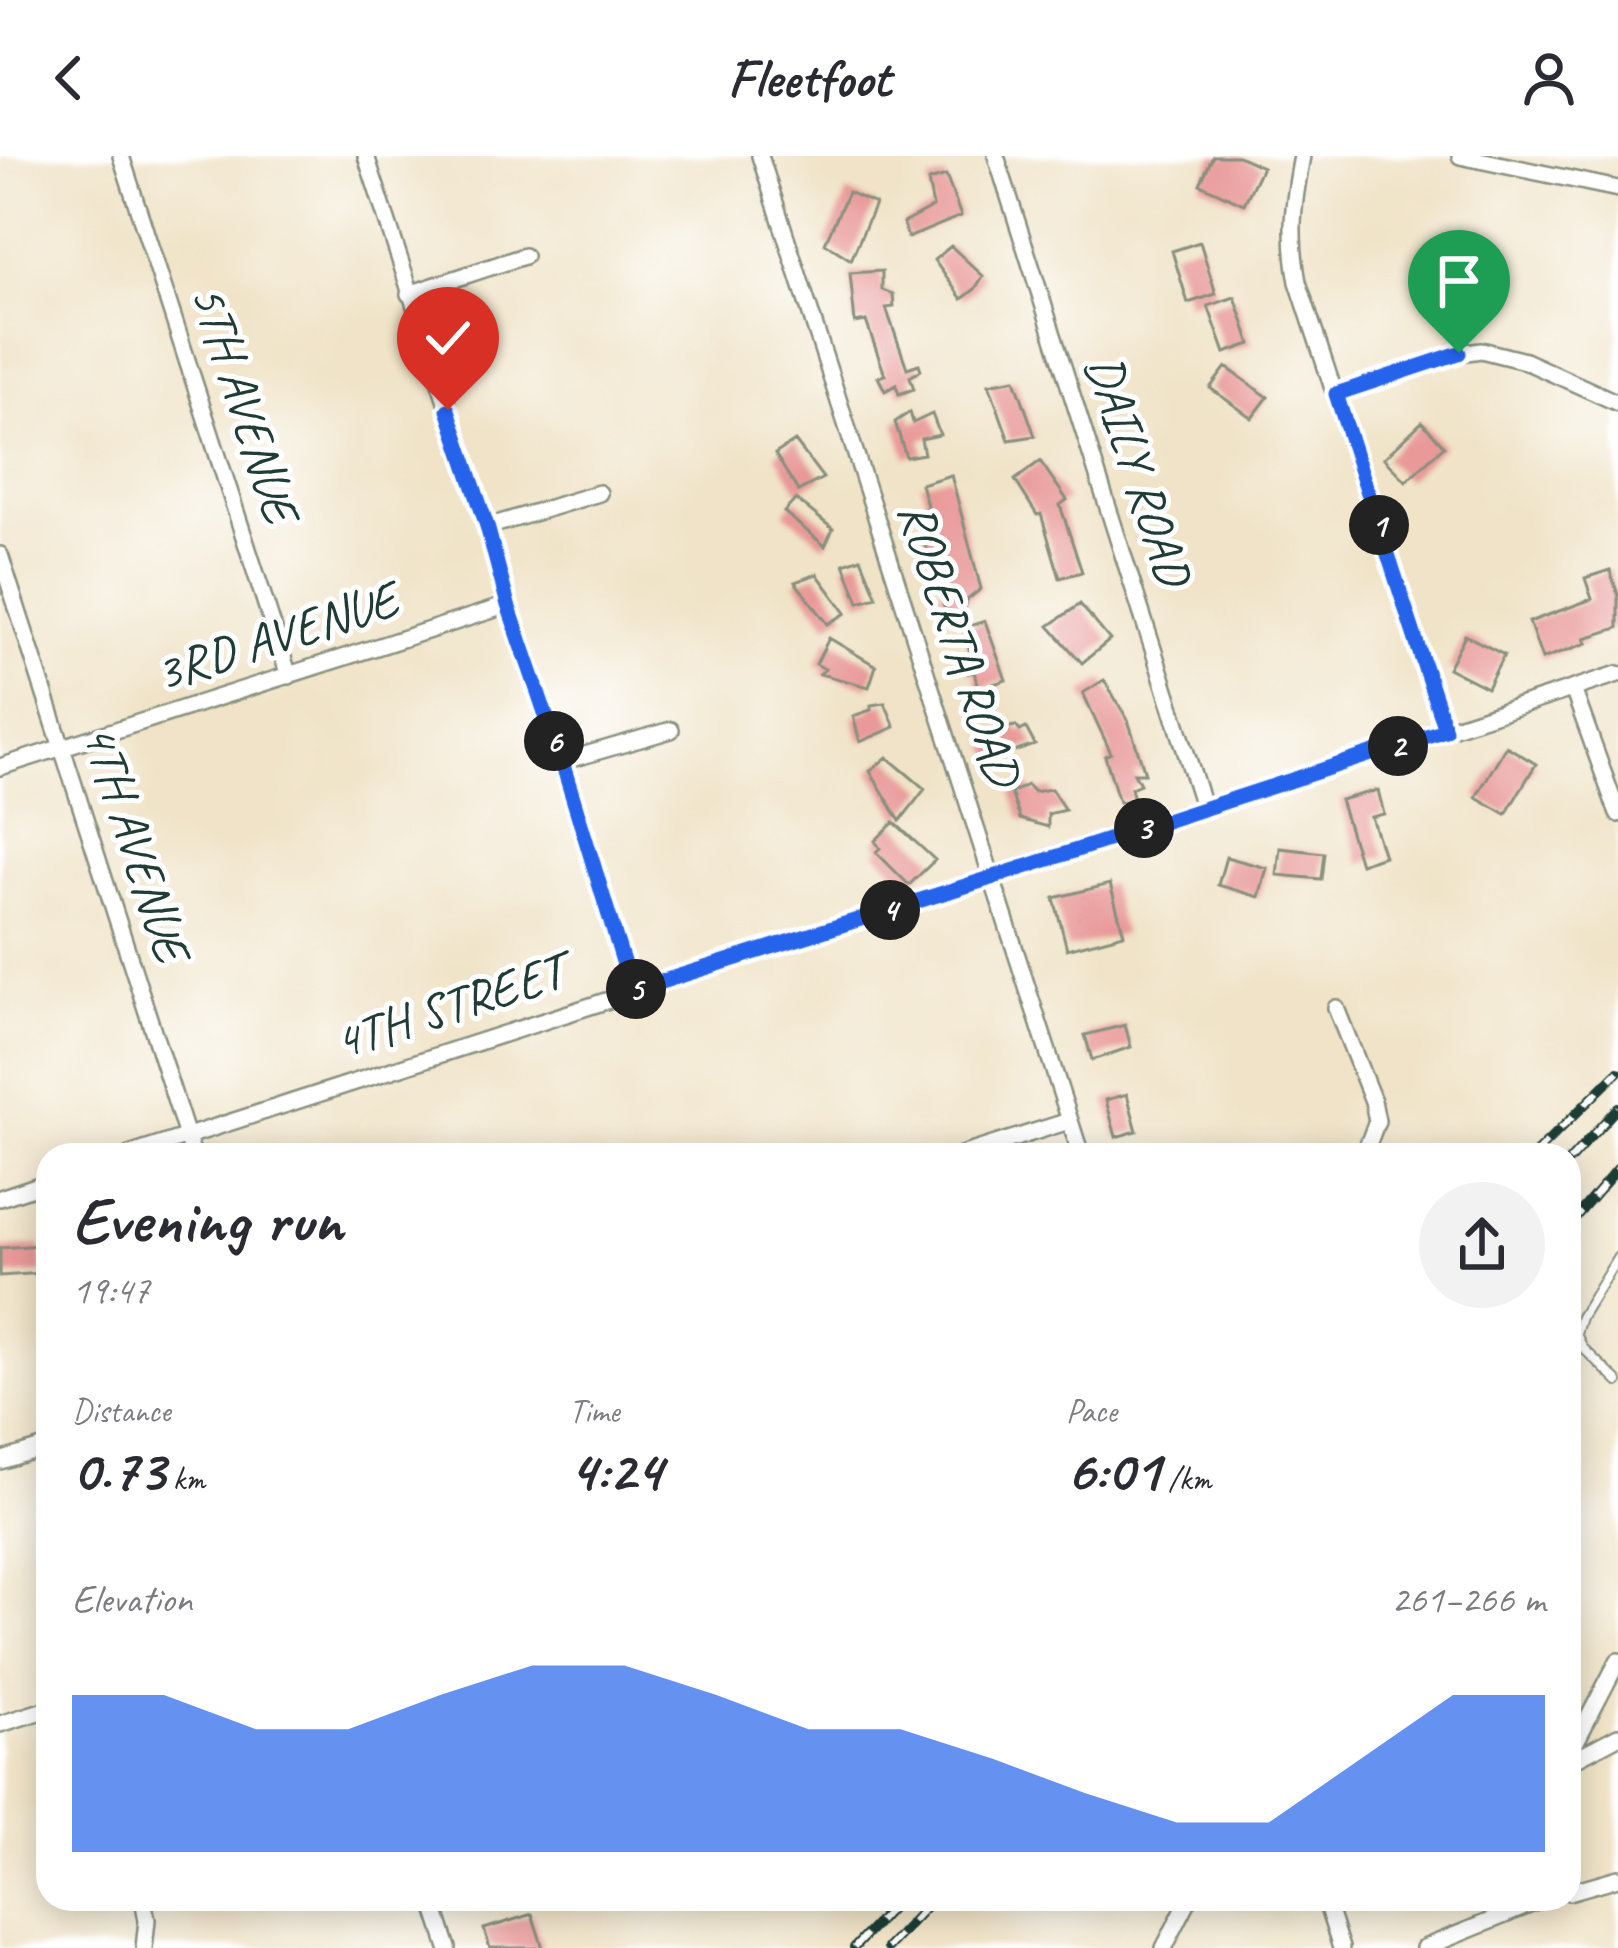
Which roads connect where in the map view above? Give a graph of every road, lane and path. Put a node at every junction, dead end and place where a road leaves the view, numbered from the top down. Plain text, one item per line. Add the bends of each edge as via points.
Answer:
1 (121, 156) edge
2 (365, 156) edge
3 (760, 156) edge
4 (996, 156) edge
5 (1302, 156) edge
6 (1460, 156) edge
7 (1618, 189) edge
8 (524, 256) dead end
9 (409, 294) junction
10 (1336, 394) junction
11 (1618, 404) edge
12 (599, 494) dead end
13 (487, 526) junction
14 (0, 557) edge
15 (508, 605) junction
16 (1618, 674) edge
17 (289, 676) junction
18 (1573, 689) junction
19 (671, 730) dead end
20 (1445, 730) junction
21 (62, 748) junction
22 (562, 762) junction
23 (0, 767) edge
24 (1204, 809) junction
25 (1618, 814) edge
26 (991, 878) junction
27 (632, 991) junction
28 (1336, 1008) dead end
29 (1069, 1120) junction
30 (187, 1136) junction
31 (166, 1143) edge
32 (189, 1143) edge
33 (998, 1143) edge
34 (1077, 1143) edge
35 (1368, 1143) edge
36 (36, 1186) edge
37 (0, 1198) edge
38 (1618, 1257) edge
39 (1581, 1317) edge
40 (1581, 1344) edge
41 (1618, 1382) edge
42 (36, 1450) edge
43 (0, 1461) edge
44 (1618, 1661) edge
45 (36, 1712) edge
46 (0, 1724) edge
47 (1581, 1734) edge
48 (1618, 1736) edge
49 (1581, 1753) edge
50 (1618, 1878) edge
51 (1581, 1889) edge
52 (145, 1911) edge
53 (436, 1911) edge
54 (1183, 1911) edge
55 (1328, 1911) edge
56 (1491, 1911) edge
57 (1512, 1911) edge
58 (1486, 1921) junction
59 (144, 1948) edge
60 (448, 1948) edge
61 (1164, 1948) edge
62 (1341, 1948) edge
63 (1424, 1948) edge

1 - 17 street, 5TH AVENUE
2 - 9 street
3 - 26 street, ROBERTA ROAD
4 - 24 street, DAILY ROAD
5 - 10 street via 1291,246
6 - 7 street
8 - 9 street
9 - 13 street
10 - 11 street via 1481,350
10 - 20 street
12 - 13 street
13 - 15 street
14 - 21 street, 4TH AVENUE
15 - 17 street, 3RD AVENUE
15 - 22 street
16 - 18 street, 4TH STREET
17 - 21 street, 3RD AVENUE
18 - 20 street, 4TH STREET
18 - 25 street
19 - 22 street
20 - 24 street, 4TH STREET
21 - 23 street, 3RD AVENUE
21 - 30 street, 4TH AVENUE
22 - 27 street
24 - 26 street, 4TH STREET
26 - 27 street, 4TH STREET
26 - 29 street, ROBERTA ROAD
27 - 30 street, 4TH STREET
28 - 35 street via 1373,1101
29 - 33 street
29 - 34 street, ROBERTA ROAD
30 - 31 street, 4TH STREET
30 - 32 street, 4TH AVENUE
36 - 37 street
38 - 39 lane
40 - 41 lane
42 - 43 street
44 - 47 street
45 - 46 street
48 - 49 street
50 - 51 street
52 - 59 street
53 - 60 street
54 - 61 street
55 - 62 street
56 - 58 street
57 - 58 street
58 - 63 street

